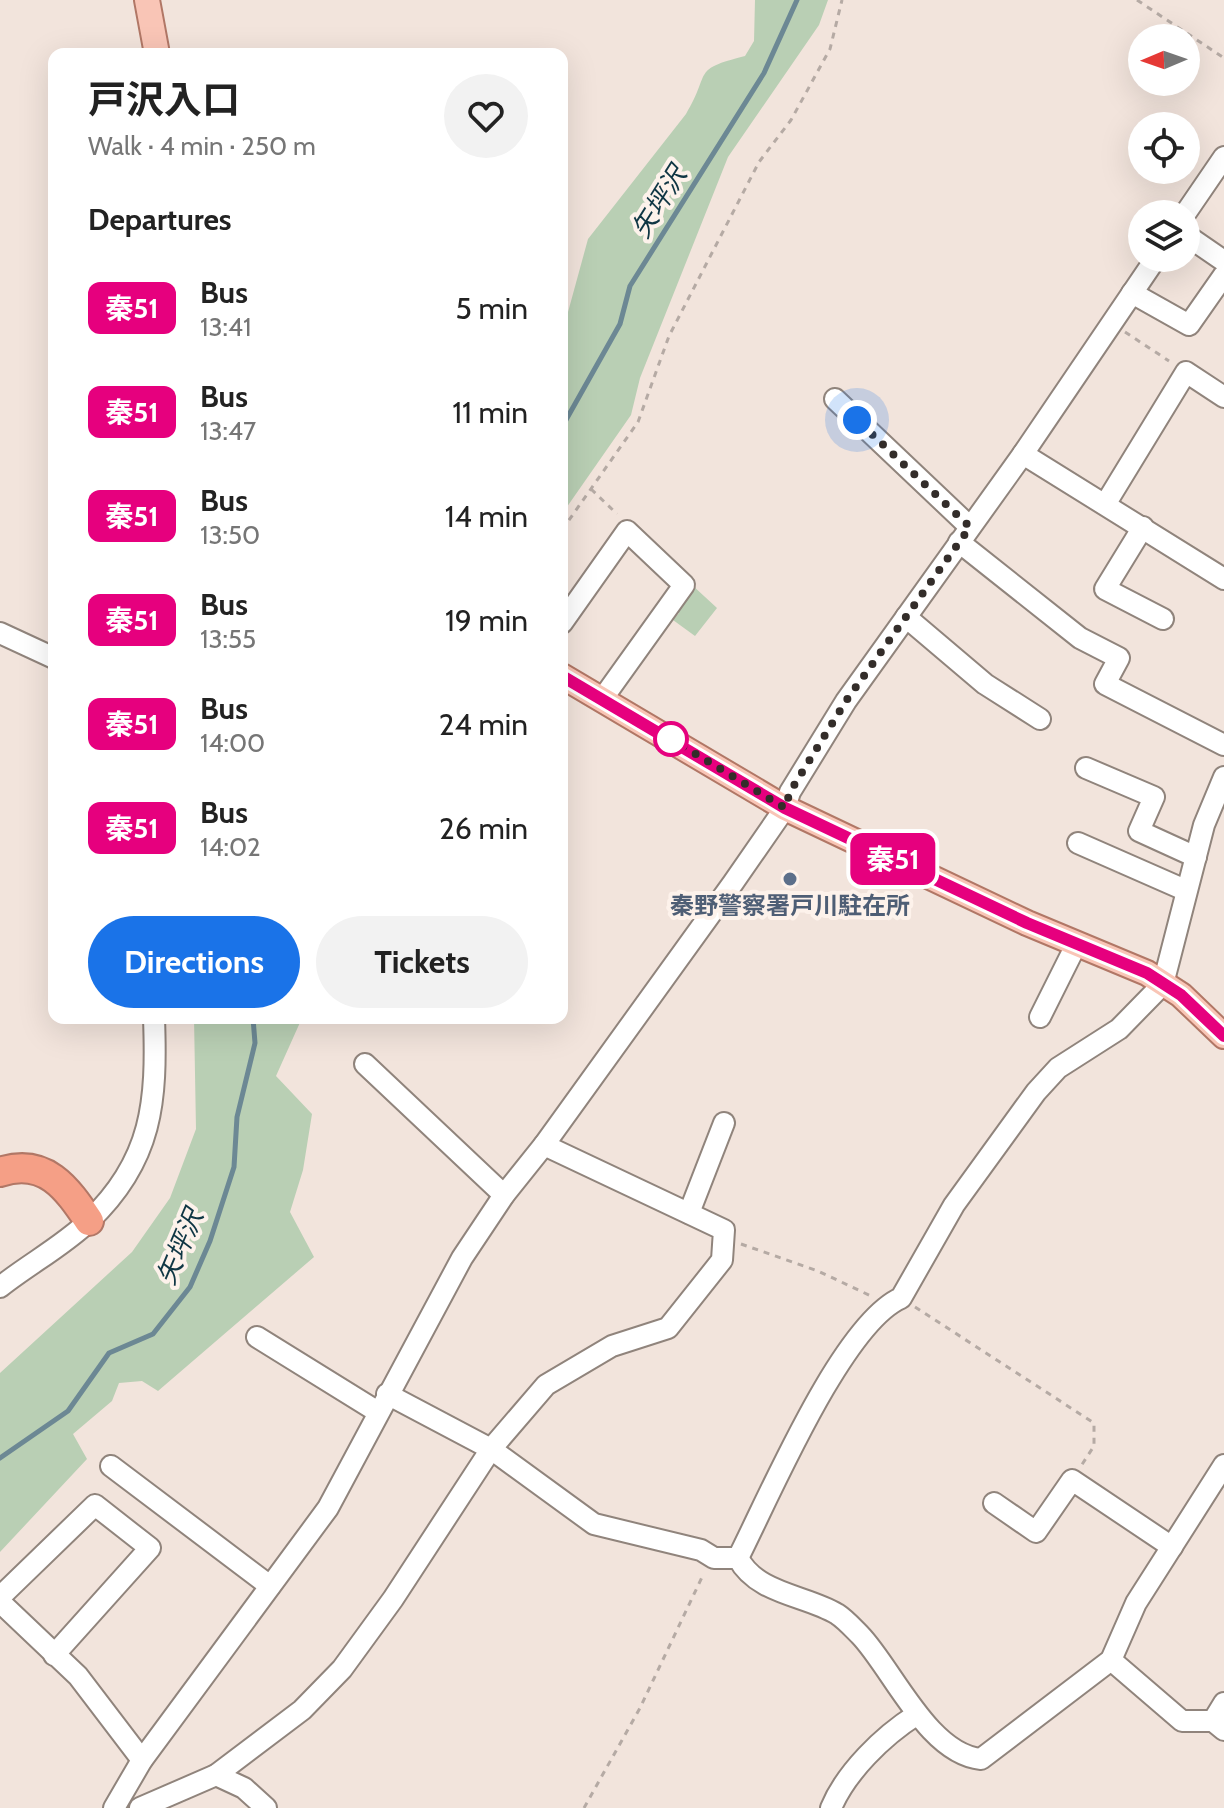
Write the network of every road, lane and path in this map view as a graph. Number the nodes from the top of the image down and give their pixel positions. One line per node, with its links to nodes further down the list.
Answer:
1 (147, 0): 4 (main road)
2 (842, 0): 18 (path)
3 (1137, 0): 5 (path)
4 (156, 48)
5 (1224, 58)
6 (1224, 157): 7 (street)
7 (1195, 200)
8 (1200, 245): 9 (street)
9 (1224, 261)
10 (1146, 272): 12 (street)
11 (1224, 275): 12 (street)
12 (1132, 293): 13 (street)
13 (1112, 323): 14 (path); 17 (street)
14 (1190, 365): 15 (street); 19 (street)
15 (1224, 397)
16 (835, 399): 23 (street)
17 (1023, 454): 19 (street); 23 (street)
18 (591, 489): 20 (path); 22 (path)
19 (1106, 503): 21 (street)
20 (568, 522)
21 (1143, 527): 24 (street); 27 (street)
22 (627, 531): 25 (street); 31 (street)
23 (964, 535): 26 (street); 33 (street)
24 (1223, 574)
25 (568, 615)
26 (906, 617): 32 (street); 36 (street)
27 (1163, 619)
28 (3, 642): 29 (street)
29 (48, 656)
30 (568, 679): 31 (main road)
31 (603, 698): 36 (main road)
32 (1040, 719)
33 (1224, 745)
34 (1086, 768): 38 (street)
35 (1224, 777): 38 (street)
36 (785, 808): 40 (main road); 47 (street)
37 (1078, 843): 39 (street)
38 (1196, 857): 39 (street)
39 (1185, 890): 41 (street)
40 (1077, 943): 41 (main road); 42 (street)
41 (1163, 984): 44 (main road); 55 (street)
42 (1040, 1017)
43 (154, 1024): 52 (street)
44 (1224, 1036)
45 (365, 1064): 50 (street)
46 (724, 1123): 51 (street)
47 (544, 1145): 50 (street); 51 (street)
48 (0, 1172): 52 (highway)
49 (0, 1188): 52 (highway)
50 (504, 1195): 57 (street)
51 (689, 1213): 53 (street)
52 (89, 1221): 54 (street)
53 (726, 1239): 55 (path); 58 (street)
54 (0, 1287)
55 (894, 1301): 61 (path); 65 (street)
56 (257, 1337): 57 (street)
57 (383, 1403): 58 (street); 66 (street)
58 (491, 1449): 64 (street); 73 (street)
59 (1224, 1465): 63 (street)
60 (111, 1466): 66 (street)
61 (1072, 1480): 62 (street); 63 (street)
62 (994, 1503)
63 (1172, 1547): 69 (street)
64 (714, 1558): 65 (street); 77 (path)
65 (738, 1558): 70 (street)
66 (270, 1586): 72 (street)
67 (0, 1599): 68 (street); 68 (street)
68 (54, 1655): 72 (street)
69 (1111, 1660): 70 (street); 71 (street)
70 (916, 1715): 78 (street)
71 (1220, 1718)
72 (142, 1760): 74 (street)
73 (216, 1775): 75 (street); 76 (street)
74 (115, 1807)
75 (140, 1808)
76 (266, 1808)
77 (584, 1808)
78 (831, 1808)

